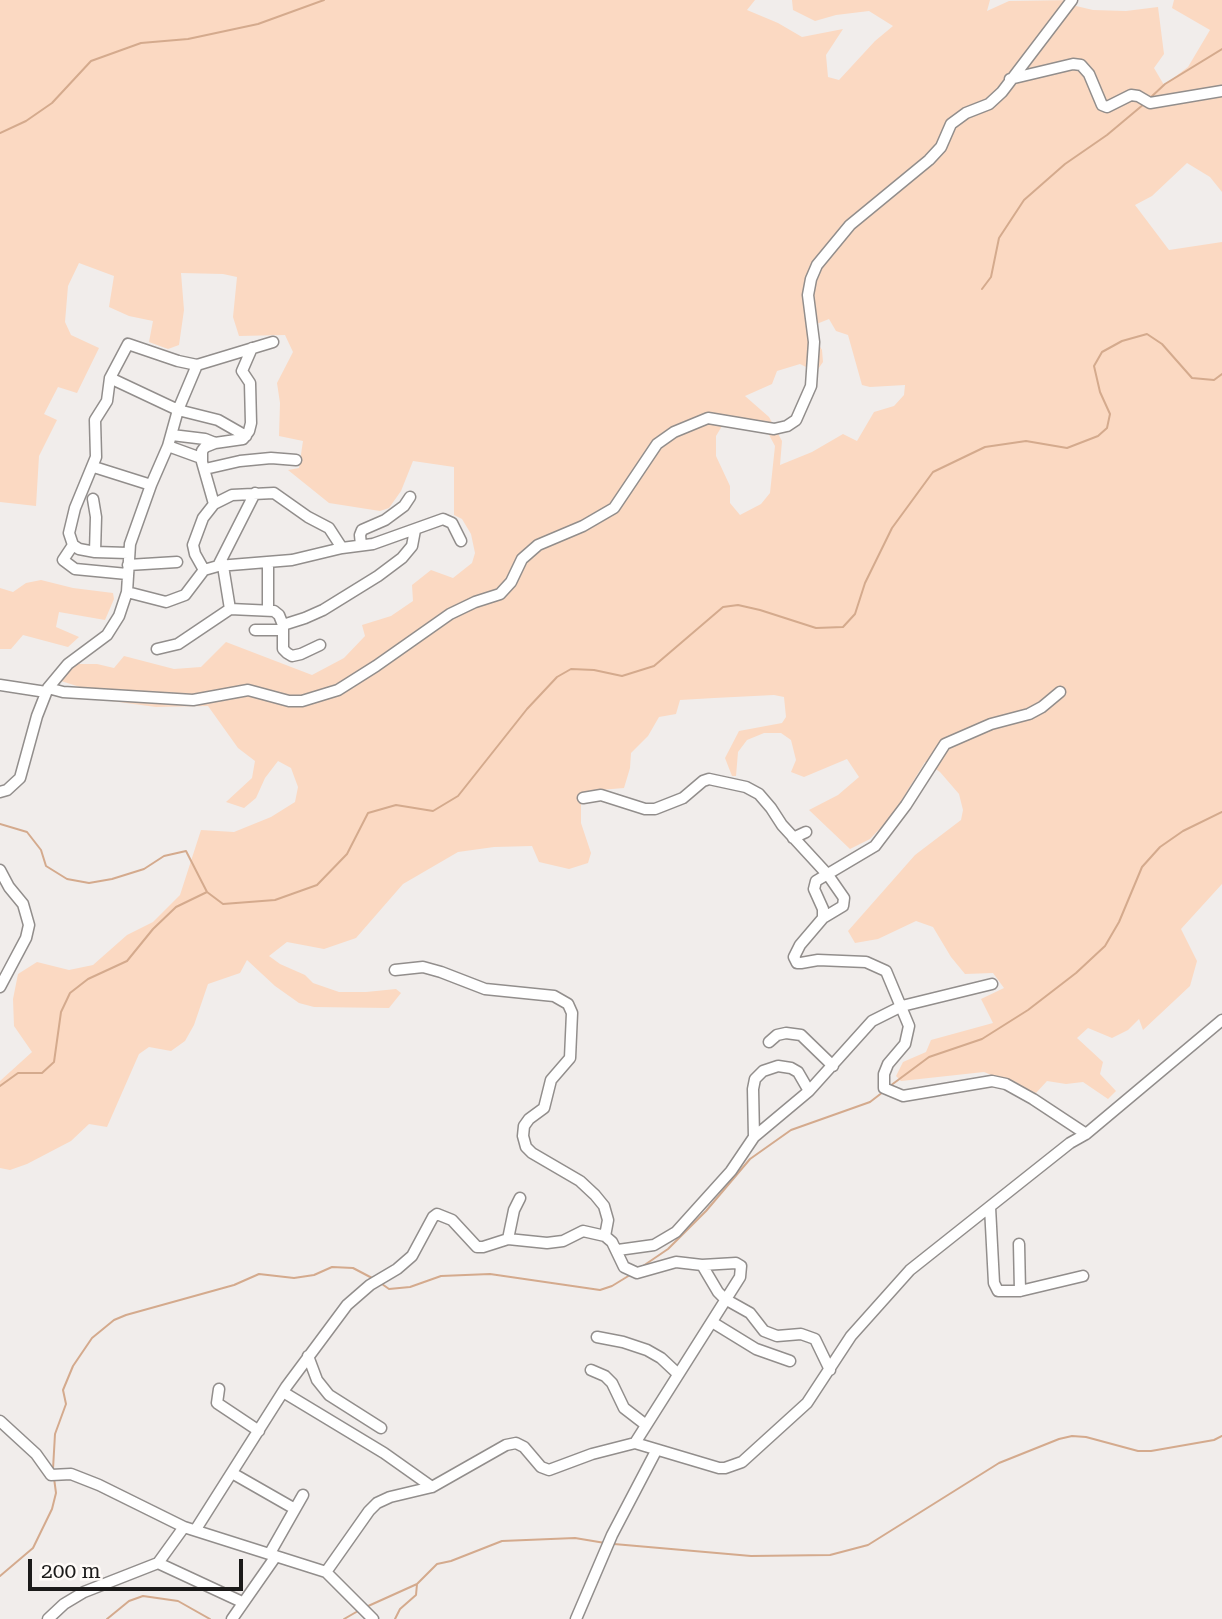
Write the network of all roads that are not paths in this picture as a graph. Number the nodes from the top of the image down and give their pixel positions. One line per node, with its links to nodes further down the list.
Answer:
1 (1072, 0): 2 (street)
2 (1010, 79): 3 (street); 41 (street)
3 (1222, 91)
4 (273, 342): 5 (street)
5 (252, 348): 6 (street); 9 (street)
6 (197, 365): 7 (street); 8 (street)
7 (110, 378): 8 (street); 14 (street)
8 (178, 410): 9 (street); 10 (street)
9 (246, 436): 11 (street)
10 (170, 440): 11 (street); 12 (street); 16 (street)
11 (215, 443): 12 (street)
12 (201, 458): 15 (street)
13 (296, 460): 15 (street)
14 (94, 467): 16 (street); 23 (street)
15 (205, 470): 20 (street)
16 (151, 485): 27 (street)
17 (255, 493): 20 (street); 25 (street); 30 (street)
18 (410, 497): 24 (street)
19 (93, 499): 26 (street)
20 (214, 504): 32 (street)
21 (415, 530): 22 (street); 24 (street); 36 (street)
22 (461, 541)
23 (73, 545): 26 (street); 31 (street)
24 (361, 545): 25 (street)
25 (342, 548): 29 (street)
26 (95, 552): 27 (street)
27 (128, 553): 31 (street)
28 (177, 562): 31 (street)
29 (268, 562): 30 (street); 35 (street)
30 (220, 566): 32 (street); 34 (street)
31 (128, 570): 33 (street)
32 (204, 570): 33 (street)
33 (127, 592): 41 (street)
34 (230, 610): 35 (street); 39 (street)
35 (268, 610): 36 (street)
36 (283, 627): 37 (street); 38 (street)
37 (255, 630)
38 (320, 645)
39 (157, 649)
40 (0, 685): 41 (street)
41 (47, 690): 43 (street)
42 (1060, 692): 48 (street)
43 (0, 792)
44 (583, 798): 46 (street)
45 (806, 832): 46 (street)
46 (793, 838): 48 (street)
47 (0, 870): 52 (street)
48 (828, 874): 49 (street); 49 (street)
49 (823, 918): 53 (street)
50 (396, 971): 62 (street)
51 (992, 984): 53 (street)
52 (0, 987)
53 (902, 1006): 56 (street); 58 (street)
54 (1222, 1020): 58 (street)
55 (769, 1042): 56 (street)
56 (833, 1066): 57 (street)
57 (809, 1091): 59 (street); 59 (street)
58 (1086, 1134): 61 (street)
59 (754, 1137): 65 (street)
60 (520, 1198): 63 (street)
61 (990, 1207): 66 (street); 77 (street)
62 (605, 1237): 63 (street); 65 (street)
63 (508, 1239): 74 (street)
64 (1019, 1244): 67 (street)
65 (618, 1250): 68 (street)
66 (994, 1263): 67 (street); 70 (street)
67 (1018, 1263): 70 (street)
68 (702, 1265): 71 (street); 71 (street)
69 (1083, 1276): 70 (street)
70 (1020, 1291)
71 (725, 1300): 72 (street); 77 (street)
72 (712, 1322): 75 (street); 78 (street)
73 (597, 1337): 78 (street)
74 (308, 1356): 80 (street); 83 (street)
75 (790, 1361)
76 (591, 1370): 82 (street)
77 (830, 1370): 86 (street)
78 (677, 1373): 82 (street)
79 (219, 1389): 84 (street)
80 (283, 1392): 84 (street); 88 (street)
81 (0, 1422): 91 (street)
82 (646, 1425): 85 (street)
83 (381, 1428)
84 (259, 1431): 87 (street)
85 (635, 1443): 86 (street); 88 (street)
86 (656, 1451): 100 (street)
87 (232, 1473): 90 (street); 92 (street)
88 (432, 1487): 95 (street)
89 (303, 1496): 90 (street)
90 (295, 1509): 93 (street)
91 (184, 1527): 92 (street); 94 (street)
92 (196, 1529): 93 (street)
93 (273, 1554): 95 (street); 96 (street)
94 (158, 1563): 96 (street); 98 (street)
95 (326, 1572): 97 (street)
96 (242, 1602): 99 (street)
97 (371, 1617)
98 (48, 1619)
99 (232, 1619)
100 (576, 1619)

